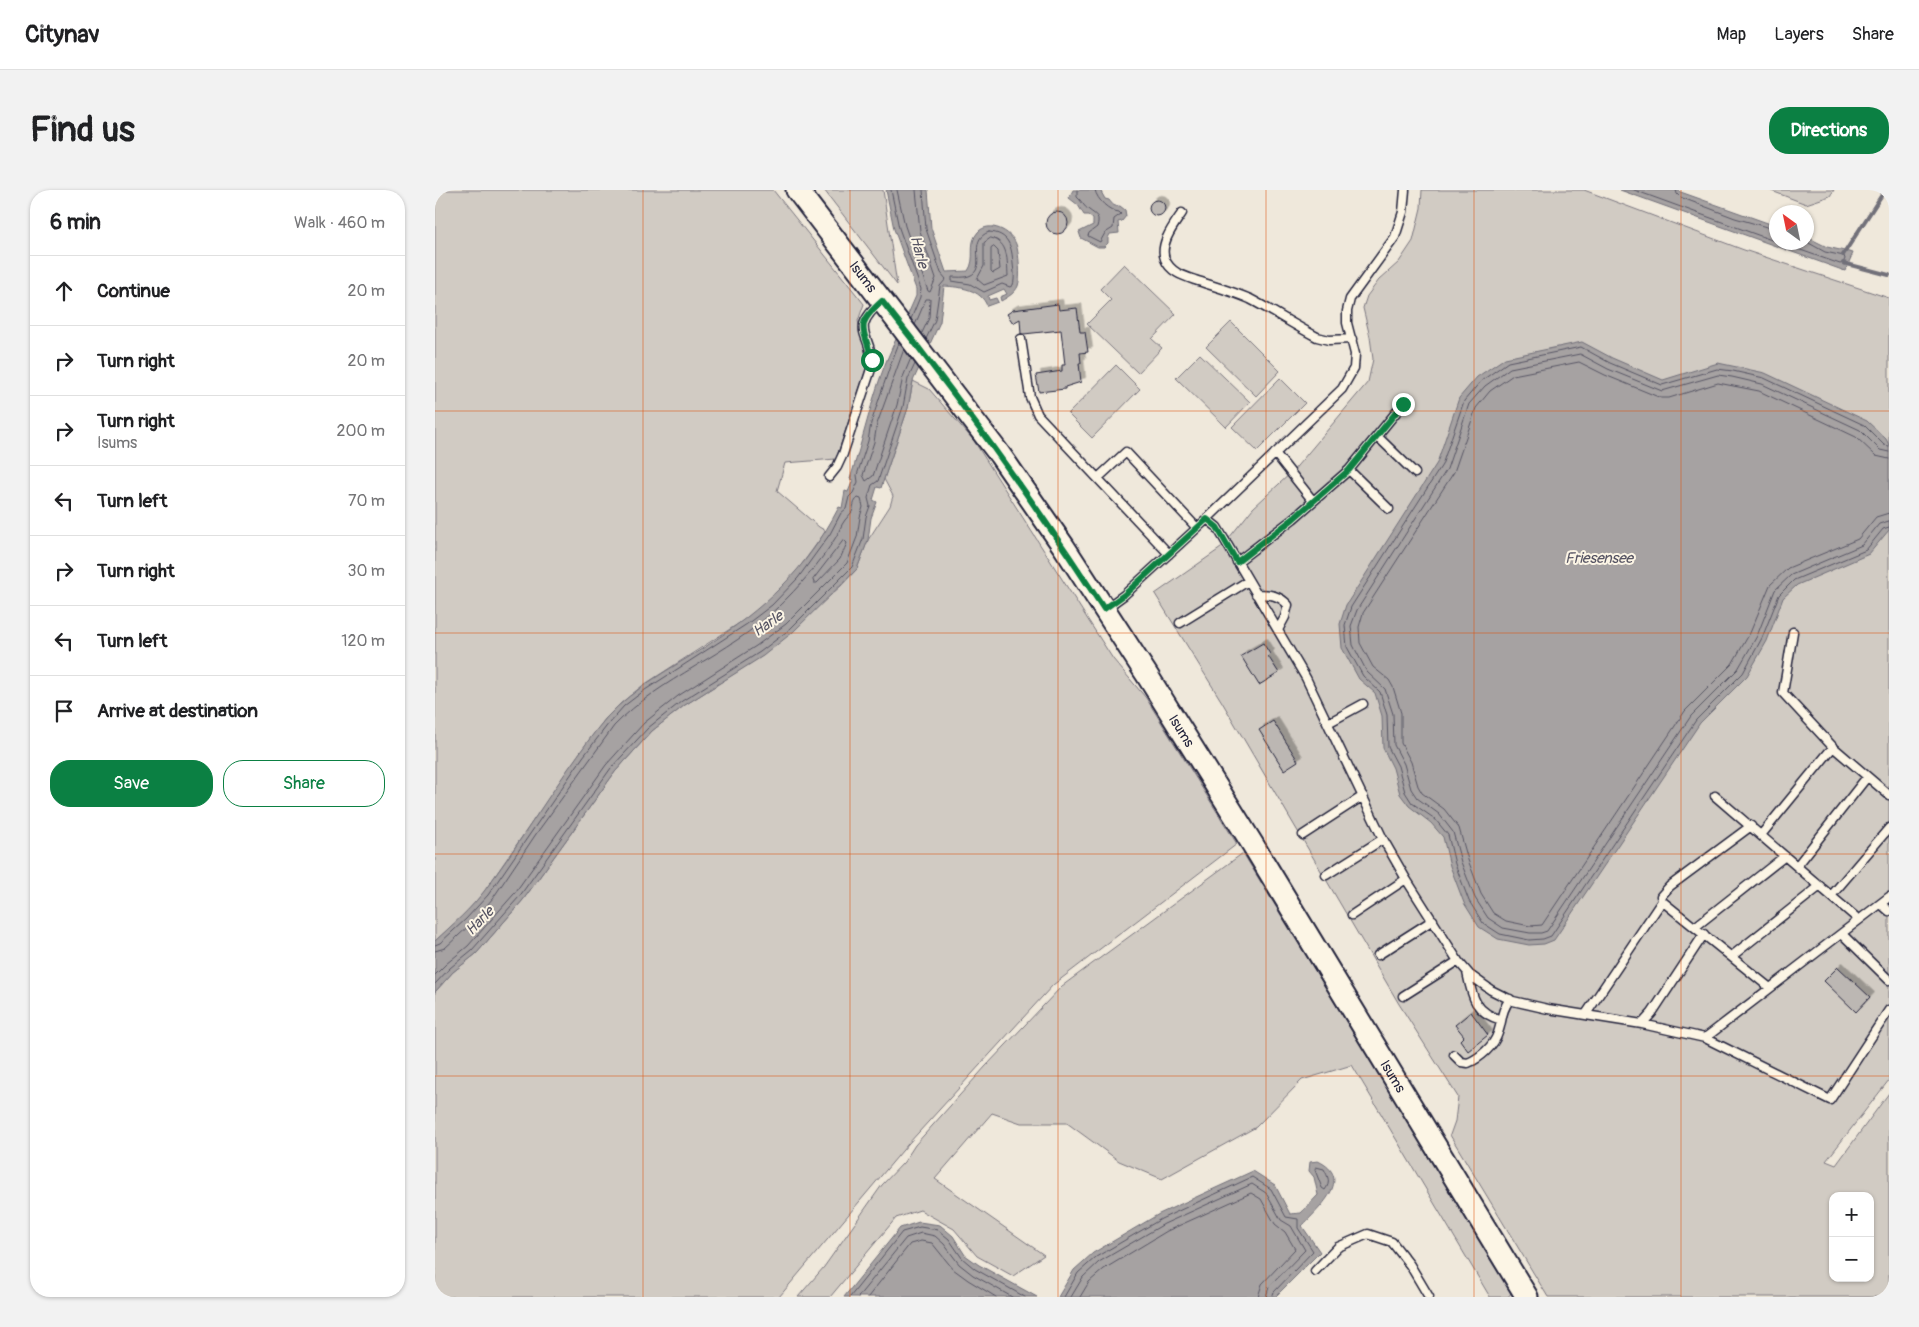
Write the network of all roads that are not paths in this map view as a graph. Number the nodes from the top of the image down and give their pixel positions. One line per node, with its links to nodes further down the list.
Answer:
1 (797, 190): 4 (main road, Isums)
2 (1405, 190): 6 (lane)
3 (1182, 214): 6 (lane)
4 (887, 306): 12 (lane); 22 (main road, Isums)
5 (1021, 339): 13 (lane)
6 (1353, 339): 9 (lane)
7 (1403, 404): 8 (lane)
8 (1377, 437): 10 (lane); 11 (lane)
9 (1275, 453): 14 (lane); 16 (lane)
10 (1349, 470): 14 (lane); 15 (lane)
11 (1415, 472)
12 (829, 477)
13 (1099, 478): 17 (lane); 18 (lane)
14 (1313, 502): 19 (lane)
15 (1389, 509)
16 (1207, 519): 17 (lane); 19 (lane)
17 (1197, 528): 18 (lane)
18 (1169, 554): 22 (lane)
19 (1237, 562): 20 (lane)
20 (1248, 581): 21 (lane); 23 (lane)
21 (1256, 594): 24 (lane); 24 (lane)
22 (1104, 609): 70 (main road, Isums)
23 (1180, 623)
24 (1278, 630): 27 (lane)
25 (1793, 632): 28 (lane)
26 (1363, 704): 27 (lane)
27 (1328, 724): 31 (lane)
28 (1833, 747): 29 (lane); 36 (lane)
29 (1867, 777): 30 (lane); 39 (lane)
30 (1889, 795)
31 (1363, 796): 35 (lane); 37 (lane)
32 (1715, 796): 33 (lane)
33 (1751, 826): 36 (lane); 45 (lane)
34 (1889, 828): 43 (lane)
35 (1303, 835)
36 (1761, 835): 38 (lane)
37 (1383, 839): 40 (lane); 41 (lane)
38 (1785, 856): 39 (lane); 51 (lane)
39 (1797, 866): 42 (lane)
40 (1326, 875)
41 (1406, 880): 48 (lane); 49 (lane)
42 (1821, 886): 43 (lane); 55 (lane)
43 (1831, 896): 50 (lane)
44 (1889, 897): 46 (lane)
45 (1662, 901): 51 (lane); 63 (lane)
46 (1881, 904): 47 (lane); 50 (lane)
47 (1889, 911)
48 (1352, 916)
49 (1433, 920): 54 (lane); 56 (lane)
50 (1859, 920): 53 (lane)
51 (1695, 927): 52 (lane)
52 (1704, 934): 55 (lane); 65 (lane)
53 (1842, 934): 58 (lane); 59 (lane)
54 (1379, 956)
55 (1732, 956): 59 (lane)
56 (1458, 961): 57 (lane); 60 (lane)
57 (1467, 972): 61 (lane); 64 (lane)
58 (1889, 980)
59 (1770, 988): 66 (lane)
60 (1403, 996)
61 (1510, 999): 63 (lane); 64 (lane)
62 (1889, 1010): 66 (lane)
63 (1586, 1014): 65 (lane)
64 (1501, 1020): 67 (lane)
65 (1642, 1024): 66 (lane)
66 (1705, 1038)
67 (1454, 1055)
68 (1315, 1271): 69 (lane)
69 (1429, 1297)
70 (1527, 1297)

